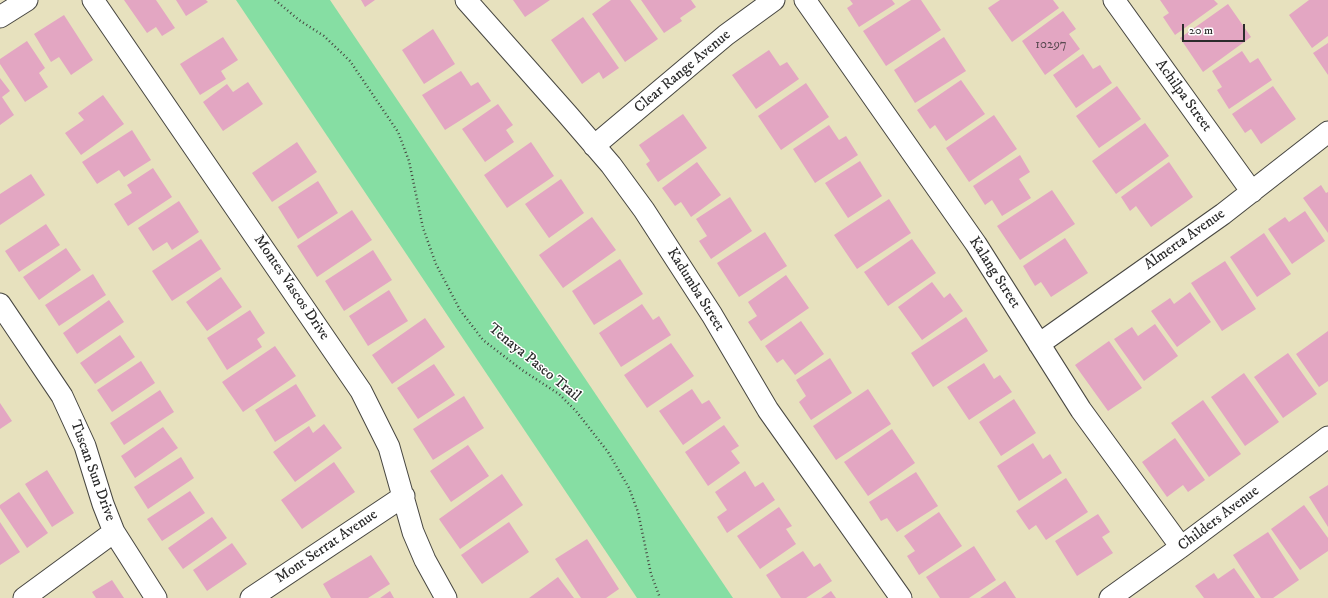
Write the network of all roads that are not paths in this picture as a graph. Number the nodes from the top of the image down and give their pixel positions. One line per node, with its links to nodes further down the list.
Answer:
1 (27, 0): 7 (street)
2 (93, 0): 14 (street, Montes Vascos Drive)
3 (466, 0): 9 (street, Kadumba Street)
4 (774, 0): 9 (street, Clear Range Avenue)
5 (805, 0): 12 (street, Kalang Street)
6 (1114, 0): 10 (street, Achilpa Street)
7 (0, 17)
8 (1328, 132): 10 (street, Almerta Avenue)
9 (594, 146): 21 (street, Kadumba Street)
10 (1252, 192): 12 (street, Almerta Avenue)
11 (3, 313): 15 (street, Tuscan Sun Drive)
12 (1039, 344): 16 (street, Kalang Street)
13 (1328, 437): 16 (street, Childers Avenue)
14 (404, 496): 19 (street, Mont Serrat Avenue); 20 (street, Montes Vascos Drive)
15 (114, 532): 17 (street); 18 (street, Tuscan Sun Drive)
16 (1181, 547): 22 (street, Childers Avenue)
17 (24, 598)
18 (156, 598)
19 (251, 598)
20 (446, 598)
21 (901, 598)
22 (1110, 598)

